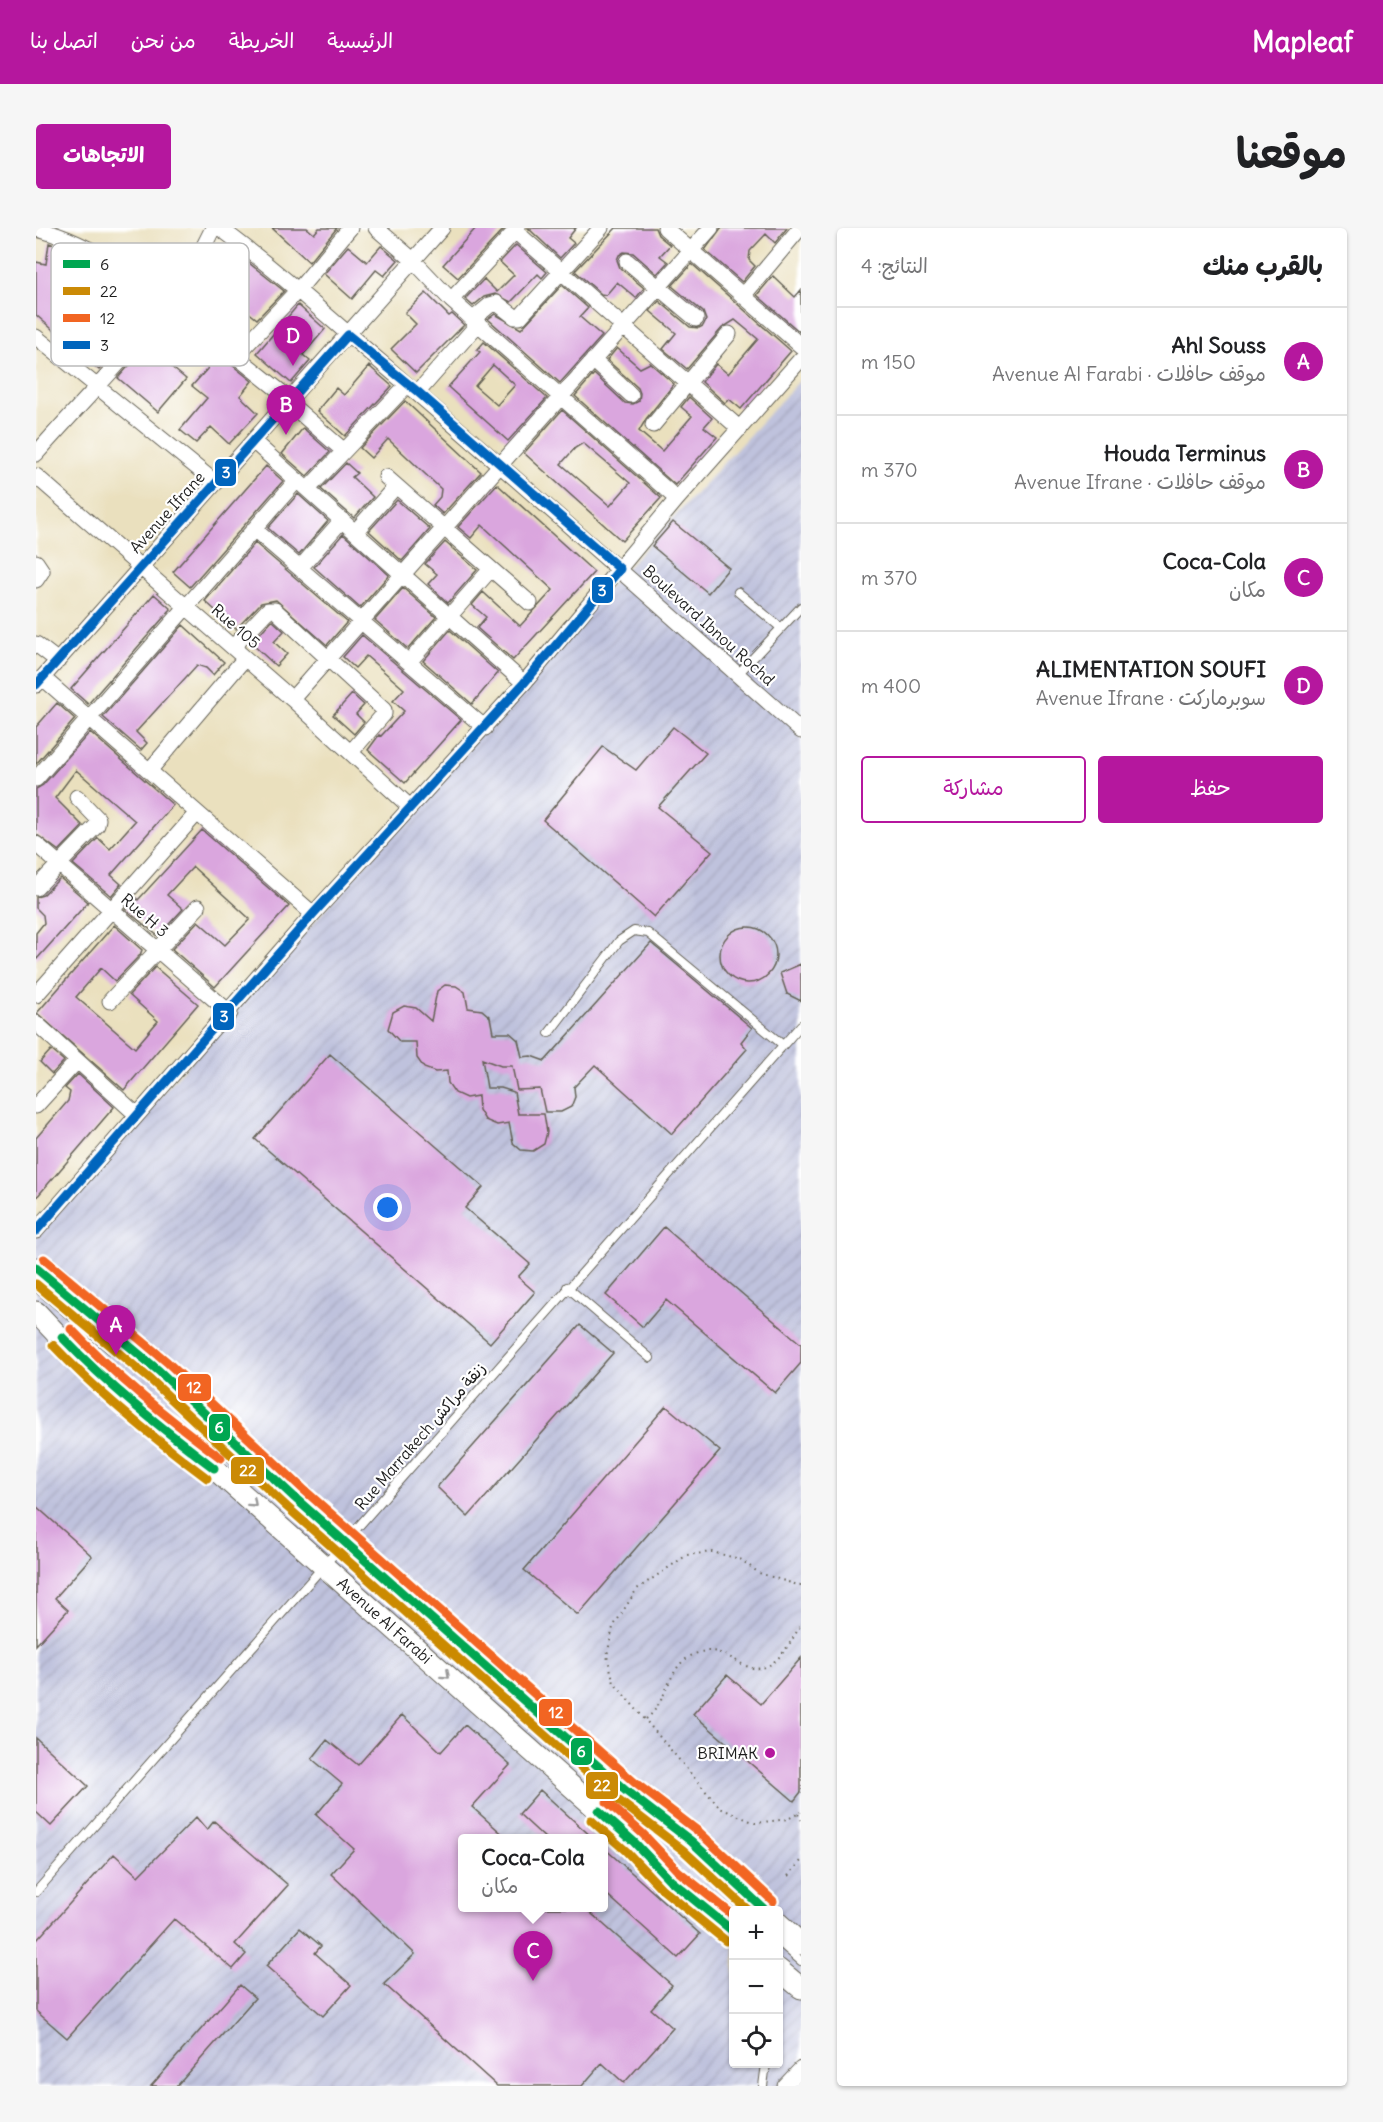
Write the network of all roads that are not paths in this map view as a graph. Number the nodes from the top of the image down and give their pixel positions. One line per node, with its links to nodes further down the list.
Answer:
1 (213, 228): 13 (street)
2 (220, 228): 14 (street, Boulevard Ibnou Rochd)
3 (350, 228): 21 (street)
4 (376, 228): 17 (street)
5 (442, 228): 17 (street, Avenue Ifrane)
6 (601, 228): 19 (street)
7 (665, 228): 16 (street)
8 (711, 228): 16 (street)
9 (800, 228): 22 (street)
10 (36, 229): 12 (street)
11 (517, 230): 19 (street); 23 (street)
12 (76, 243)
13 (206, 243)
14 (239, 243)
15 (249, 250): 21 (street, Boulevard Ibnou Rochd)
16 (691, 251): 20 (street); 22 (street)
17 (413, 260): 23 (street); 28 (street, Avenue Ifrane)
18 (627, 261): 20 (street)
19 (562, 274): 25 (street); 26 (street)
20 (658, 287): 24 (street); 26 (street)
21 (299, 289): 28 (street, Boulevard Ibnou Rochd); 30 (street)
22 (743, 296): 31 (street)
23 (451, 300): 25 (street)
24 (696, 319)
25 (475, 322): 40 (street); 42 (street)
26 (623, 327): 34 (street); 38 (street)
27 (729, 334): 38 (street)
28 (348, 335): 40 (street, Boulevard Ibnou Rochd); 43 (street, Avenue Ifrane)
29 (36, 337): 32 (street)
30 (249, 342)
31 (801, 346)
32 (51, 349)
33 (801, 359): 45 (street)
34 (593, 360): 41 (street); 42 (street)
35 (71, 366): 39 (street)
36 (114, 366): 39 (street)
37 (248, 366): 43 (street)
38 (687, 384): 44 (street); 45 (street)
39 (95, 386): 48 (street); 51 (street)
40 (413, 388): 47 (street); 49 (street, Boulevard Ibnou Rochd)
41 (631, 395)
42 (560, 396): 49 (street); 53 (street)
43 (290, 401): 46 (street, Avenue Ifrane); 47 (street)
44 (654, 425)
45 (740, 429): 53 (street)
46 (254, 442): 51 (street, Avenue Ifrane); 52 (street)
47 (344, 452): 52 (street)
48 (36, 454)
49 (500, 465): 55 (street); 62 (street, Boulevard Ibnou Rochd)
50 (36, 476): 59 (street, Rue 105)
51 (216, 483): 59 (street, Avenue Ifrane)
52 (302, 485): 54 (street); 56 (street)
53 (677, 499): 62 (street)
54 (342, 520): 57 (street); 60 (street)
55 (444, 528): 57 (street); 61 (street); 63 (street)
56 (254, 530): 60 (street); 67 (street)
57 (355, 532): 63 (street)
58 (36, 562): 64 (street)
59 (142, 567): 67 (street, Rue 105); 76 (street, Avenue Ifrane)
60 (300, 568): 70 (street)
61 (491, 569): 66 (street); 69 (street)
62 (620, 569): 78 (street, Boulevard Ibnou Rochd); 80 (street)
63 (403, 574): 69 (street); 70 (street)
64 (36, 580)
65 (738, 592): 71 (lane)
66 (530, 603)
67 (187, 607): 73 (street, Rue 105); 82 (street)
68 (801, 607): 71 (lane)
69 (450, 616): 77 (street); 80 (street)
70 (361, 621): 75 (street); 77 (street)
71 (781, 628): 78 (lane)
72 (36, 644): 76 (street)
73 (232, 647): 74 (street, Rue 105); 75 (street)
74 (245, 658): 81 (street, Rue 105); 86 (street)
75 (328, 659): 81 (street); 85 (street)
76 (58, 661): 79 (street, Avenue Ifrane)
77 (409, 662): 83 (street)
78 (737, 675): 84 (street, Boulevard Ibnou Rochd)
79 (40, 682): 82 (street)
80 (524, 683): 83 (street)
81 (292, 699): 85 (street, Rue 105)
82 (90, 719): 86 (street); 87 (street)
83 (485, 728): 89 (street)
84 (801, 731)
85 (351, 752): 89 (street, Rue 105)
86 (149, 771): 90 (street)
87 (36, 780)
88 (77, 797): 92 (street)
89 (410, 807): 96 (street)
90 (197, 813): 95 (street); 96 (street)
91 (36, 844): 92 (street, Rue H 3)
92 (59, 864): 93 (street); 95 (street, Rue H 3)
93 (36, 888)
94 (198, 907): 97 (street)
95 (112, 910): 97 (street, Rue H 3); 98 (street)
96 (313, 914): 100 (street)
97 (156, 948): 99 (street); 100 (street, Rue H 3)
98 (36, 995)
99 (110, 1001)
100 (230, 1013): 107 (street)
101 (36, 1023): 105 (street)
102 (801, 1025): 104 (lane, Rue Marrakech زنقة مراكش)
103 (549, 1033): 104 (lane)
104 (783, 1045): 112 (lane, Rue Marrakech زنقة مراكش)
105 (77, 1060): 106 (street); 107 (street)
106 (36, 1106)
107 (137, 1115): 108 (street)
108 (36, 1231)
109 (36, 1268): 115 (street, Avenue Al Farabi)
110 (36, 1281): 115 (lane)
111 (36, 1287): 115 (lane)
112 (567, 1287): 114 (lane); 115 (lane, Rue Marrakech زنقة مراكش)
113 (36, 1312): 115 (street, Avenue Al Farabi, one-way to 115)
114 (650, 1358)
115 (335, 1552): 116 (lane, Rue Marrakech زنقة مراكش); 117 (lane); 118 (lane); 119 (street, Avenue Al Farabi); 120 (street, Avenue Al Farabi, one-way to 120)
116 (36, 1892)
117 (737, 1906)
118 (744, 1906)
119 (760, 1906)
120 (729, 1928)
121 (783, 1928): 123 (street)
122 (783, 1940): 125 (lane)
123 (801, 1944)
124 (783, 1945): 126 (lane)
125 (801, 1956)
126 (801, 1961)
127 (783, 1973): 128 (street)
128 (801, 1988)
129 (765, 2068): 131 (lane)
130 (801, 2069): 132 (street)
131 (763, 2086)
132 (785, 2086)

